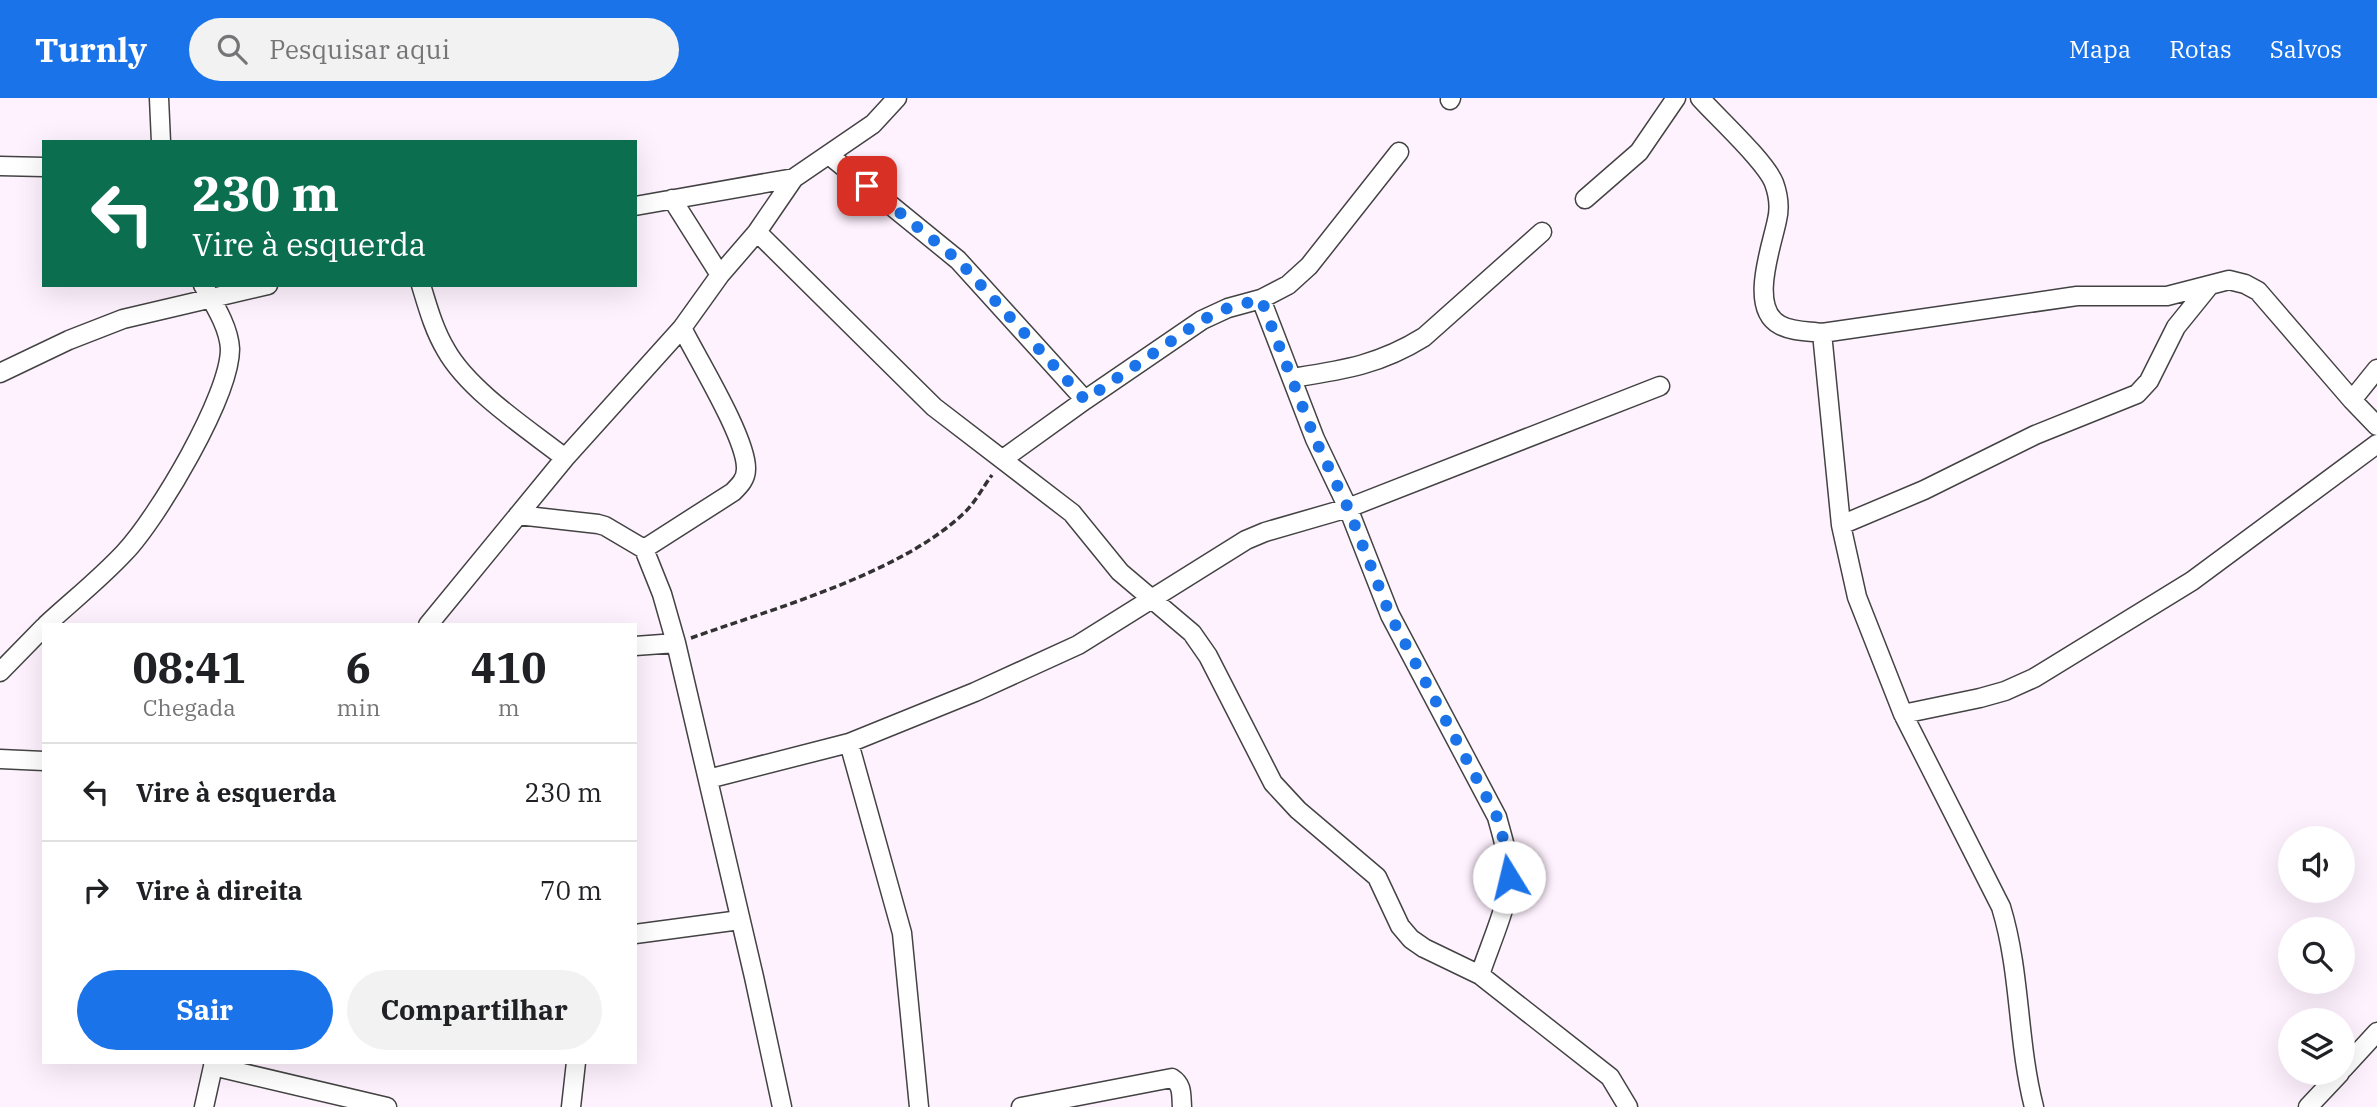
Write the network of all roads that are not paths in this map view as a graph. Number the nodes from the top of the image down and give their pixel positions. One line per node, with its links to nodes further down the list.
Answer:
1 (159, 98): 5 (street)
2 (897, 98): 7 (street)
3 (1676, 98): 12 (street)
4 (1700, 98): 23 (street)
5 (161, 140)
6 (1399, 152): 21 (street)
7 (829, 155): 10 (street); 28 (street)
8 (0, 166): 9 (street)
9 (42, 167)
10 (793, 178): 11 (street); 14 (street)
11 (672, 199): 13 (street); 16 (street)
12 (1585, 199)
13 (637, 206)
14 (757, 232): 16 (street); 33 (street)
15 (1542, 232): 26 (street)
16 (720, 275): 22 (street)
17 (2210, 285): 23 (street); 29 (street); 36 (street)
18 (251, 287): 20 (street)
19 (422, 287): 32 (street)
20 (207, 292): 25 (street); 39 (street)
21 (1261, 299): 26 (street); 28 (street)
22 (682, 328): 32 (street); 37 (street)
23 (1822, 332): 36 (street)
24 (2377, 369): 29 (street)
25 (0, 373)
26 (1292, 378): 34 (street)
27 (1660, 386): 34 (street)
28 (1085, 400): 33 (street)
29 (2352, 400): 30 (street)
30 (2377, 426)
31 (2377, 444): 45 (street)
32 (565, 458): 35 (street)
33 (1003, 459): 38 (street)
34 (1348, 508): 38 (street); 52 (street)
35 (518, 515): 37 (street); 40 (street)
36 (1841, 525): 45 (street)
37 (645, 549): 42 (street)
38 (1153, 598): 46 (street); 52 (street)
39 (48, 623)
40 (430, 623)
41 (42, 629): 44 (street)
42 (676, 643): 43 (street); 49 (street)
43 (637, 646)
44 (0, 672)
45 (1903, 714): 66 (street)
46 (849, 743): 49 (street); 62 (street)
47 (0, 759): 48 (street)
48 (42, 761)
49 (708, 779): 50 (street)
50 (740, 920): 51 (street); 61 (street)
51 (637, 934)
52 (1480, 975): 65 (street)
53 (2377, 1032): 54 (street)
54 (2355, 1056)
55 (214, 1064): 58 (street); 59 (street)
56 (576, 1064): 60 (street)
57 (2329, 1085): 67 (street)
58 (204, 1107)
59 (387, 1107)
60 (571, 1107)
61 (782, 1107)
62 (919, 1107)
63 (1021, 1107): 64 (street)
64 (1182, 1107)
65 (1628, 1107)
66 (2034, 1107)
67 (2308, 1107)

